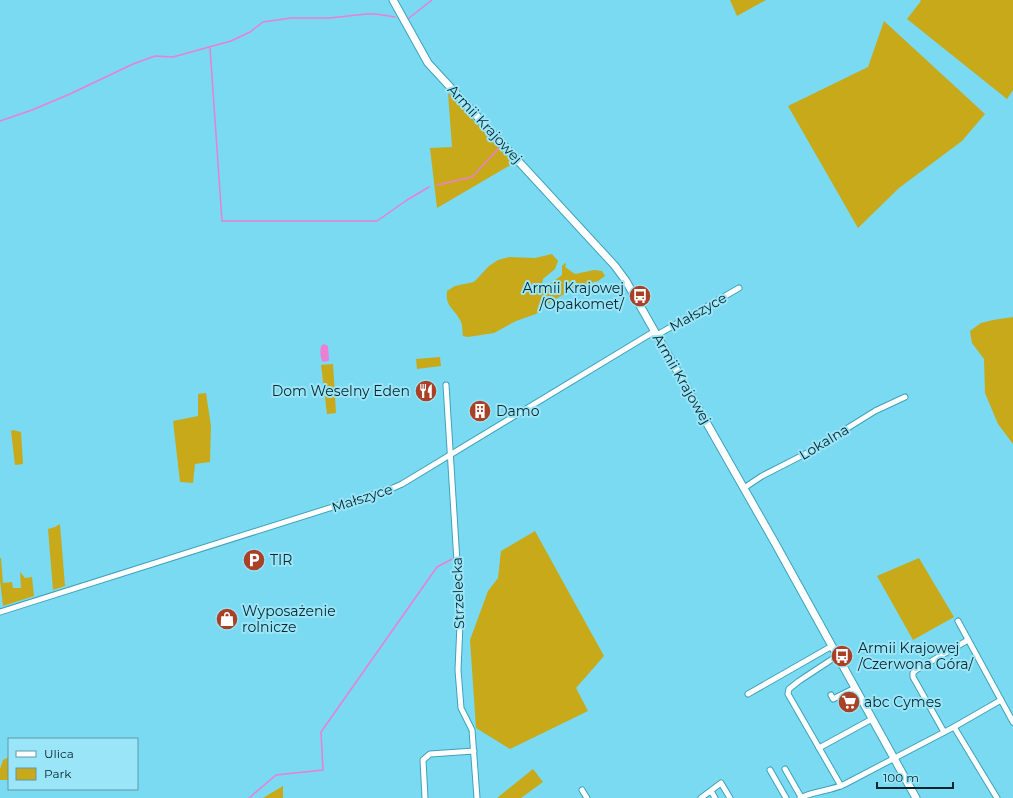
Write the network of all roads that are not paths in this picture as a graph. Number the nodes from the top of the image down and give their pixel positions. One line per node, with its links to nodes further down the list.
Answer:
1 (393, 0): 3 (street, Armii Krajowej)
2 (739, 288): 3 (street, Małszyce)
3 (656, 333): 6 (street, Małszyce); 7 (street, Armii Krajowej)
4 (446, 385): 6 (street, Strzelecka)
5 (905, 397): 7 (street, Lokalna)
6 (451, 455): 8 (street, Małszyce); 22 (street, Strzelecka)
7 (744, 488): 11 (street, Armii Krajowej)
8 (0, 612)
9 (958, 621): 10 (street)
10 (968, 640): 16 (street); 20 (street)
11 (832, 646): 12 (street, Armii Krajowej); 14 (street)
12 (838, 656): 13 (street, Armii Krajowej); 21 (street)
13 (855, 688): 15 (street); 17 (street, Armii Krajowej)
14 (748, 694)
15 (831, 695)
16 (1001, 700): 18 (street); 19 (street)
17 (872, 718): 21 (street); 23 (street, Armii Krajowej)
18 (1013, 722)
19 (954, 727): 20 (street); 38 (street)
20 (944, 732): 23 (street)
21 (819, 748): 26 (street)
22 (474, 751): 29 (street); 30 (street, Strzelecka)
23 (895, 759): 26 (street); 37 (street, Armii Krajowej)
24 (785, 769): 36 (street)
25 (770, 770): 35 (street)
26 (841, 786): 36 (street)
27 (582, 790): 31 (street)
28 (711, 791): 32 (street); 33 (street); 34 (street)
29 (425, 798)
30 (477, 798)
31 (587, 798)
32 (701, 798)
33 (715, 798)
34 (730, 798)
35 (786, 798)
36 (800, 798)
37 (916, 798)
38 (996, 798)

